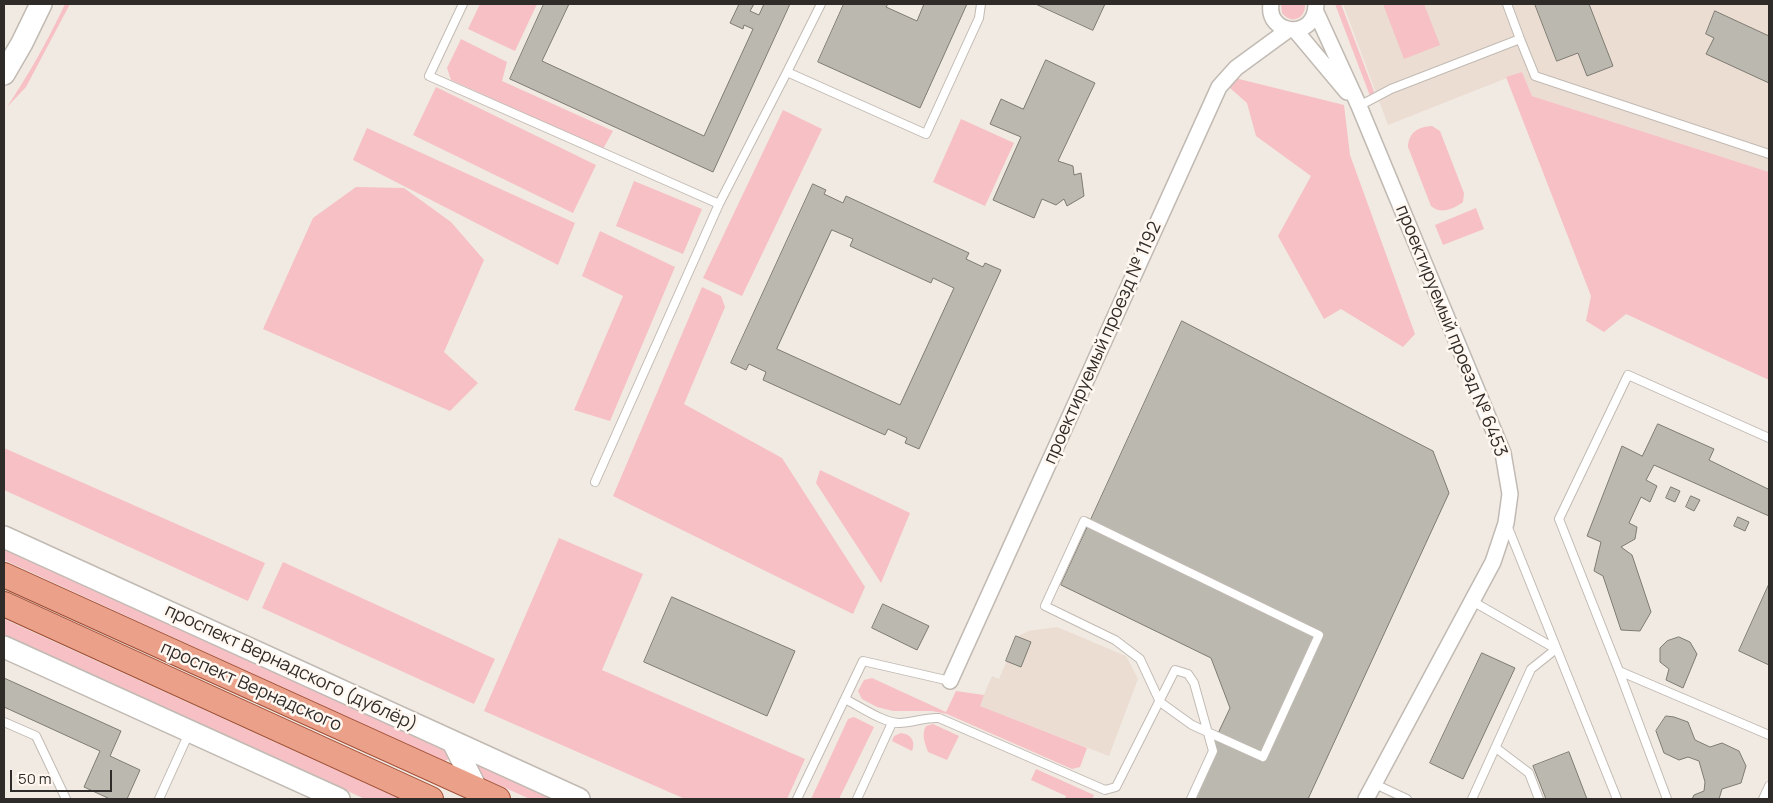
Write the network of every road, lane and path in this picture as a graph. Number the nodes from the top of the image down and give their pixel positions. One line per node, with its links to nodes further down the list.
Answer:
1 (41, 4): 11 (street)
2 (463, 4): 14 (lane)
3 (821, 4): 10 (lane)
4 (981, 4): 10 (lane)
5 (1507, 4): 9 (lane)
6 (1269, 5): 8 (street, проектируемый проезд № 6453)
7 (1316, 8): 8 (street, проектируемый проезд № 6453); 12 (street, проектируемый проезд № 6453)
8 (1292, 30): 12 (street, проектируемый проезд № 6453); 25 (street, проектируемый проезд № 1192)
9 (1520, 39): 12 (lane); 13 (lane)
10 (787, 72): 14 (lane)
11 (4, 74)
12 (1359, 106): 17 (street, проектируемый проезд № 6453)
13 (1769, 154)
14 (719, 204): 16 (lane)
15 (1769, 438): 24 (lane)
16 (595, 482)
17 (1506, 523): 20 (street, проектируемый проезд № 6453); 23 (lane)
18 (4, 537): 32 (street, проспект Вернадского (дублёр))
19 (4, 575): 37 (main road, проспект Вернадского)
20 (1472, 601): 23 (lane); 34 (street, проектируемый проезд № 6453)
21 (4, 604): 41 (main road, проспект Вернадского)
22 (4, 647): 30 (street)
23 (1556, 648): 33 (lane); 51 (lane)
24 (1619, 671): 31 (lane); 52 (lane)
25 (950, 681): 26 (lane)
26 (845, 699): 29 (lane); 43 (lane)
27 (1160, 702): 27 (lane); 36 (lane); 46 (lane)
28 (4, 722): 38 (lane)
29 (892, 723): 36 (lane); 44 (lane)
30 (190, 731): 39 (lane); 40 (street)
31 (1769, 735)
32 (453, 742): 37 (street); 42 (street, проспект Вернадского (дублёр))
33 (1496, 748): 49 (lane); 50 (lane)
34 (1375, 784): 47 (street, проектируемый проезд № 6453); 48 (lane)
35 (1769, 786): 53 (lane)
36 (1105, 790): 45 (lane)
37 (487, 795)
38 (66, 799)
39 (159, 799)
40 (339, 799)
41 (431, 799)
42 (579, 799)
43 (797, 799)
44 (856, 799)
45 (1101, 799)
46 (1191, 799)
47 (1366, 799)
48 (1407, 799)
49 (1472, 799)
50 (1539, 799)
51 (1617, 799)
52 (1667, 799)
53 (1763, 799)

